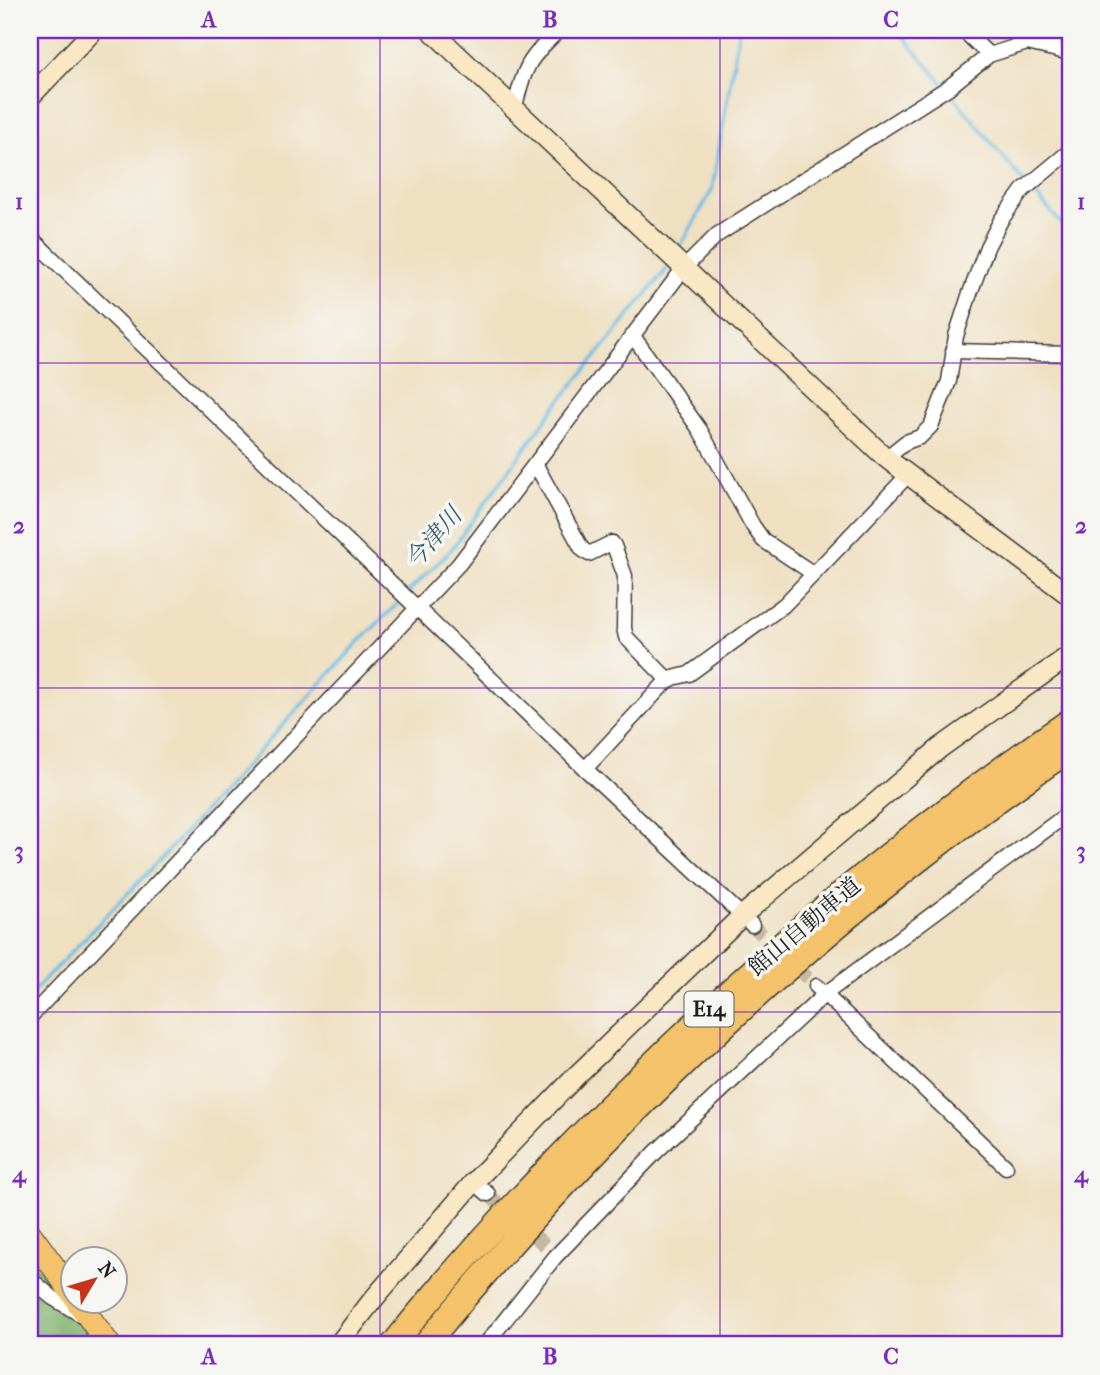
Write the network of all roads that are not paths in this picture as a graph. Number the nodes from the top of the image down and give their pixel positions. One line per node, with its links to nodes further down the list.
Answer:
1 (94, 30): 9 (street)
2 (431, 30): 10 (street)
3 (559, 30): 10 (street)
4 (963, 30): 8 (street)
5 (1056, 30): 6 (street)
6 (1053, 48): 7 (street); 8 (street)
7 (1070, 53)
8 (989, 55): 13 (street)
9 (30, 97)
10 (514, 110): 13 (street)
11 (1070, 150): 15 (street)
12 (30, 237): 22 (street)
13 (684, 268): 14 (street); 17 (street)
14 (634, 336): 18 (street); 20 (street)
15 (954, 351): 16 (street); 17 (street)
16 (1070, 354)
17 (886, 458): 19 (street)
18 (536, 465): 22 (street); 24 (street)
19 (908, 475): 20 (street); 21 (street)
20 (814, 574): 24 (street)
21 (1070, 596)
22 (417, 607): 27 (street); 31 (street)
23 (1070, 655): 29 (street)
24 (669, 681): 27 (street)
25 (1070, 722): 40 (highway, 館山自動車道 / E14)
26 (1070, 749): 41 (highway, 館山自動車道 / E14)
27 (584, 769): 29 (street)
28 (1070, 812): 30 (street)
29 (747, 920): 39 (street)
30 (821, 990): 32 (street); 42 (street)
31 (30, 1017)
32 (1006, 1167)
33 (30, 1234): 34 (main road)
34 (60, 1276)
35 (30, 1279): 36 (street)
36 (60, 1303)
37 (88, 1316): 38 (main road)
38 (109, 1345)
39 (338, 1345)
40 (393, 1345)
41 (425, 1345)
42 (485, 1345)

